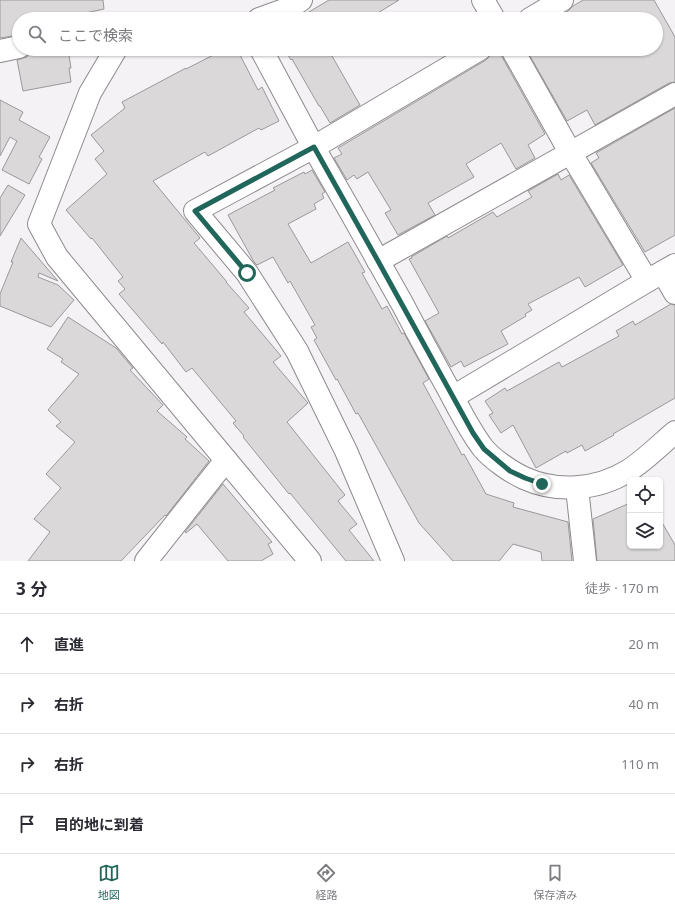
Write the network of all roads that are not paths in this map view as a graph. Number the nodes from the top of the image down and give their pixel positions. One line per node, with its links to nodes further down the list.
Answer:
1 (483, 0): 5 (street)
2 (562, 0): 6 (street)
3 (291, 3): 4 (street)
4 (273, 12)
5 (490, 12)
6 (542, 12)
7 (12, 48): 8 (street)
8 (0, 51)
9 (111, 56): 21 (street)
10 (265, 56): 14 (street)
11 (468, 56): 14 (street)
12 (516, 56): 15 (street)
13 (675, 94): 15 (street)
14 (314, 147): 16 (street); 25 (street)
15 (570, 152): 16 (street); 17 (street)
16 (378, 261): 19 (street)
17 (662, 273): 18 (street); 19 (street)
18 (675, 293)
19 (452, 397): 22 (street)
20 (675, 432): 22 (street)
21 (226, 460): 23 (street); 24 (street)
22 (577, 488): 26 (street)
23 (146, 561)
24 (310, 561)
25 (393, 561)
26 (585, 561)

